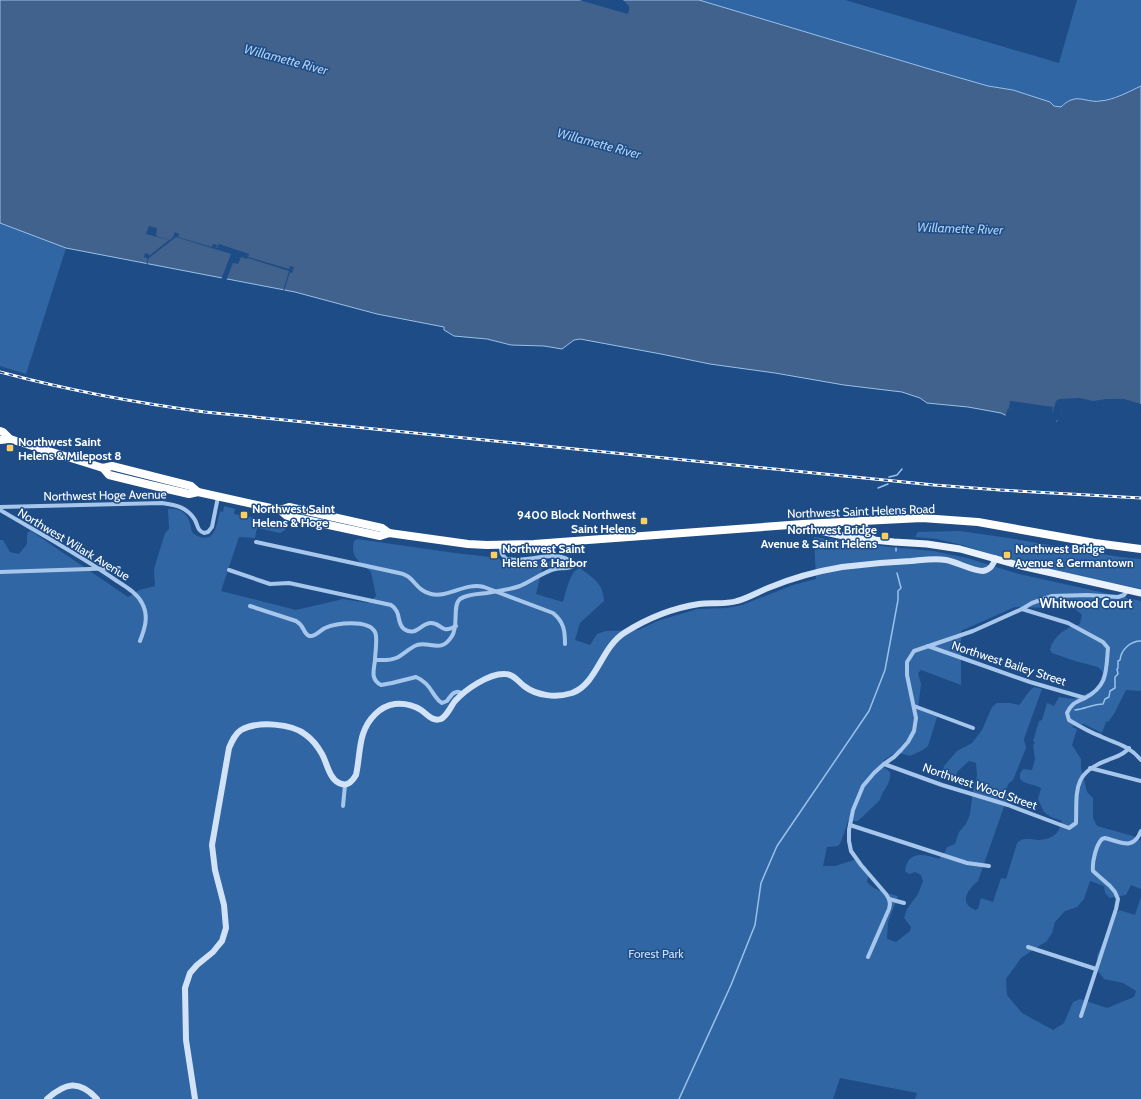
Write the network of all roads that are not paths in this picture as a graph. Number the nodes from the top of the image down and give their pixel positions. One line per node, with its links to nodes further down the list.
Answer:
1 (0, 431): 2 (highway, Northwest Saint Helens Road)
2 (10, 439): 3 (highway, Northwest Saint Helens Road); 4 (highway, Northwest Saint Helens Road)
3 (0, 440)
4 (218, 497): 5 (street, Northwest Hoge Avenue); 11 (highway, Northwest Saint Helens Road)
5 (0, 507)
6 (0, 510): 15 (street, Northwest Wilark Avenue)
7 (863, 521): 8 (highway, Northwest Saint Helens Road); 9 (main road); 12 (highway, Northwest Saint Helens Road)
8 (803, 524): 9 (main road); 11 (highway, Northwest Saint Helens Road)
9 (874, 540): 13 (main road)
10 (256, 542): 19 (street)
11 (500, 544): 19 (street)
12 (1141, 548)
13 (995, 558): 18 (main road); 28 (main road)
14 (119, 568): 15 (street)
15 (101, 569): 17 (street); 24 (street, Northwest Wilark Avenue)
16 (229, 570): 23 (street)
17 (0, 572)
18 (1128, 590): 20 (main road); 22 (street)
19 (496, 592): 23 (street); 25 (street)
20 (1141, 593)
21 (250, 606): 27 (street)
22 (1022, 609): 26 (street); 29 (street)
23 (456, 626): 27 (street)
24 (140, 641)
25 (565, 644)
26 (928, 646): 29 (street, Northwest Bailey Street); 30 (street)
27 (375, 660): 28 (street)
28 (464, 694): 37 (main road)
29 (1085, 698): 32 (street)
30 (914, 706): 31 (street); 34 (street)
31 (973, 728)
32 (1130, 748): 33 (street); 35 (street)
33 (1141, 760)
34 (884, 764): 35 (street, Northwest Wood Street); 39 (street)
35 (1090, 768): 36 (street)
36 (1141, 781)
37 (345, 785): 38 (street); 50 (main road)
38 (343, 806)
39 (850, 825): 41 (street); 42 (street)
40 (1141, 831): 46 (street)
41 (989, 866)
42 (889, 899): 43 (street); 45 (street)
43 (904, 903)
44 (1028, 947): 46 (street)
45 (868, 957)
46 (1096, 969): 47 (street)
47 (1081, 1016)
48 (47, 1099): 49 (main road)
49 (97, 1099)
50 (195, 1099)

